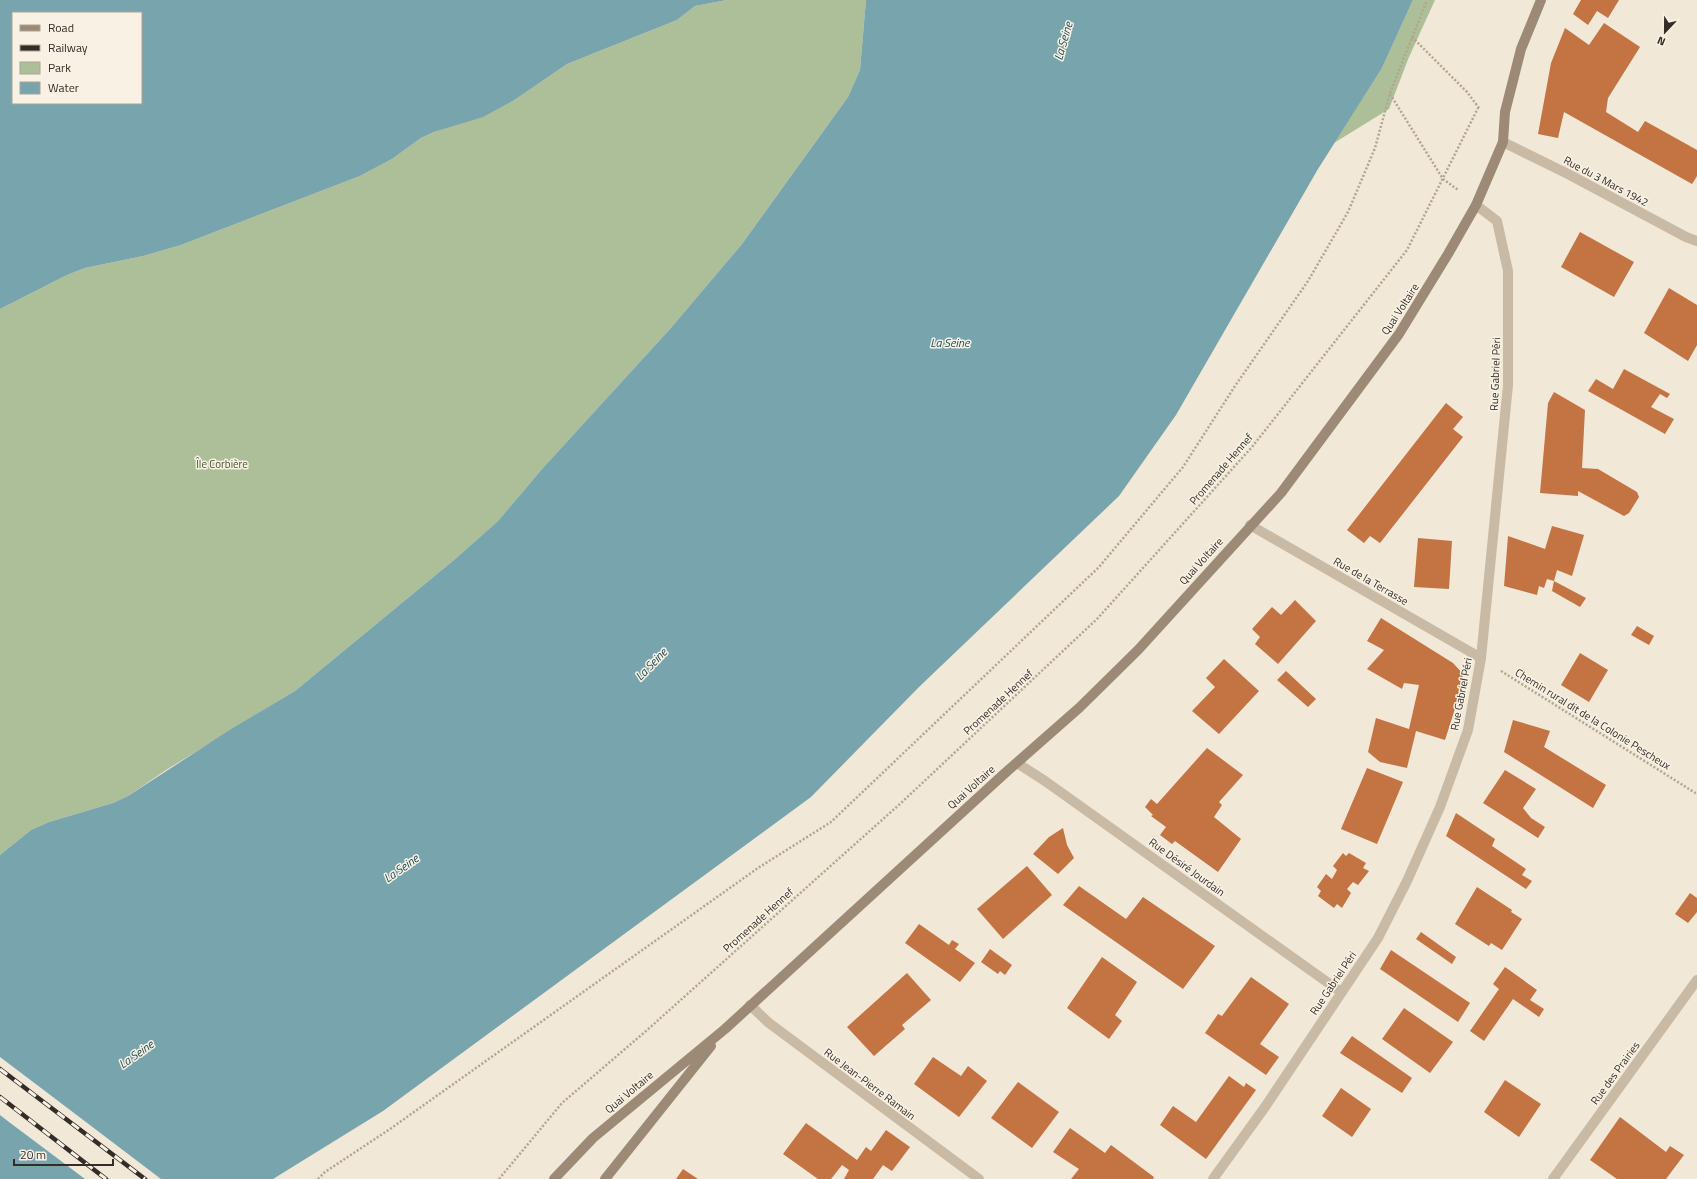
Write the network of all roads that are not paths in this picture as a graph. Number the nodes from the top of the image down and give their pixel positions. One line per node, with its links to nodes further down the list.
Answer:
1 (1541, 0): 2 (main road, Quai Voltaire)
2 (1503, 142): 3 (main road, Quai Voltaire); 4 (street, Rue du 3 Mars 1942)
3 (1476, 205): 5 (main road, Quai Voltaire); 6 (street, Rue Gabriel Péri)
4 (1697, 241)
5 (1250, 525): 6 (street, Rue de la Terrasse); 7 (main road, Quai Voltaire)
6 (1481, 658): 9 (street, Rue Gabriel Péri)
7 (1017, 763): 9 (street, Rue Désiré Jourdain); 10 (main road, Quai Voltaire)
8 (1697, 980): 16 (street, Rue des Prairies)
9 (1341, 992): 15 (street, Rue Gabriel Péri)
10 (750, 1005): 11 (main road, Quai Voltaire); 14 (street, Rue Jean-Pierre Ramain)
11 (725, 1029): 12 (main road, Quai Voltaire); 13 (main road, Quai Voltaire)
12 (554, 1179)
13 (605, 1179)
14 (979, 1179)
15 (1214, 1179)
16 (1553, 1179)

